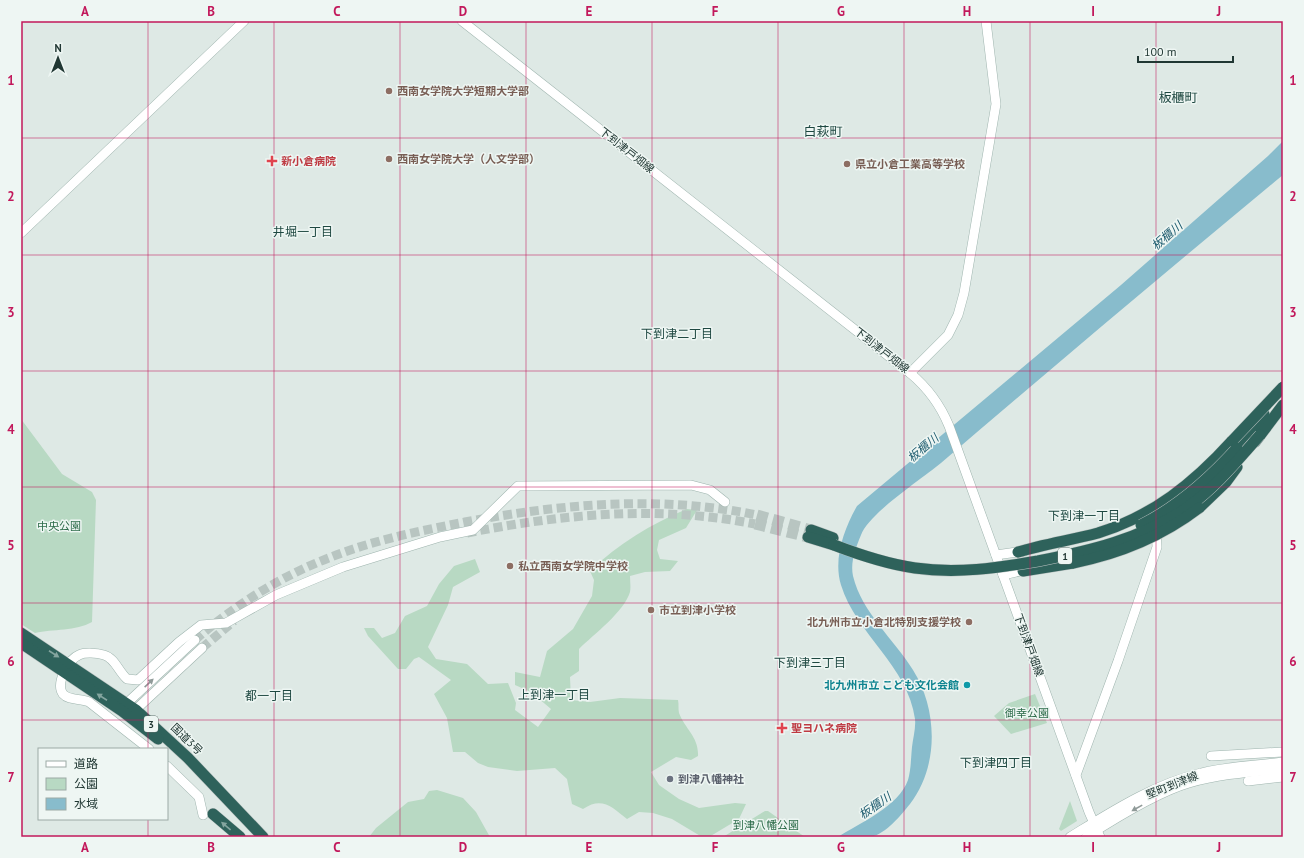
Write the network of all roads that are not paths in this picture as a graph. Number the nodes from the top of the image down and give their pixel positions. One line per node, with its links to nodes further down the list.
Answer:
1 (244, 21): 4 (street)
2 (462, 21): 5 (street, 下到津戸畑線)
3 (986, 21): 5 (street)
4 (21, 233)
5 (910, 372): 17 (street, 下到津戸畑線)
6 (1283, 383): 12 (street)
7 (1283, 388): 15 (highway, bridge); 16 (highway, bridge)
8 (1283, 401): 13 (street)
9 (1283, 405): 10 (highway, 1)
10 (1260, 434): 15 (highway, 1, bridge); 18 (highway, bridge)
11 (725, 502): 24 (street)
12 (1154, 515): 13 (street); 16 (street)
13 (1156, 531): 18 (street); 33 (street)
14 (809, 533): 15 (highway)
15 (835, 542)
16 (1018, 552): 17 (street)
17 (996, 555): 19 (street, 下到津戸畑線)
18 (1023, 571): 19 (street)
19 (1003, 575): 33 (street, 下到津戸畑線)
20 (21, 633): 24 (highway, 国道3号 / 3, one-way to 24)
21 (195, 640): 25 (street, one-way to 21)
22 (21, 643): 24 (highway, 国道3号 / 3)
23 (202, 648): 25 (street)
24 (67, 668): 25 (highway, 国道3号 / 3); 26 (street)
25 (129, 710): 28 (highway, 国道3号 / 3); 39 (highway, 国道3号 / 3)
26 (148, 748)
27 (168, 748): 38 (highway, 国道3号 / 3)
28 (168, 748)
29 (1283, 752): 30 (street)
30 (1211, 756)
31 (168, 767): 35 (street)
32 (1282, 768): 34 (street); 36 (street, 堅町到津線)
33 (1076, 775): 36 (street, 下到津戸畑線)
34 (1248, 781)
35 (208, 815): 37 (highway, one-way to 35)
36 (1097, 830): 40 (street, 堅町到津線); 41 (street, 堅町到津線)
37 (240, 837)
38 (253, 837)
39 (263, 837)
40 (1070, 837)
41 (1086, 837)

